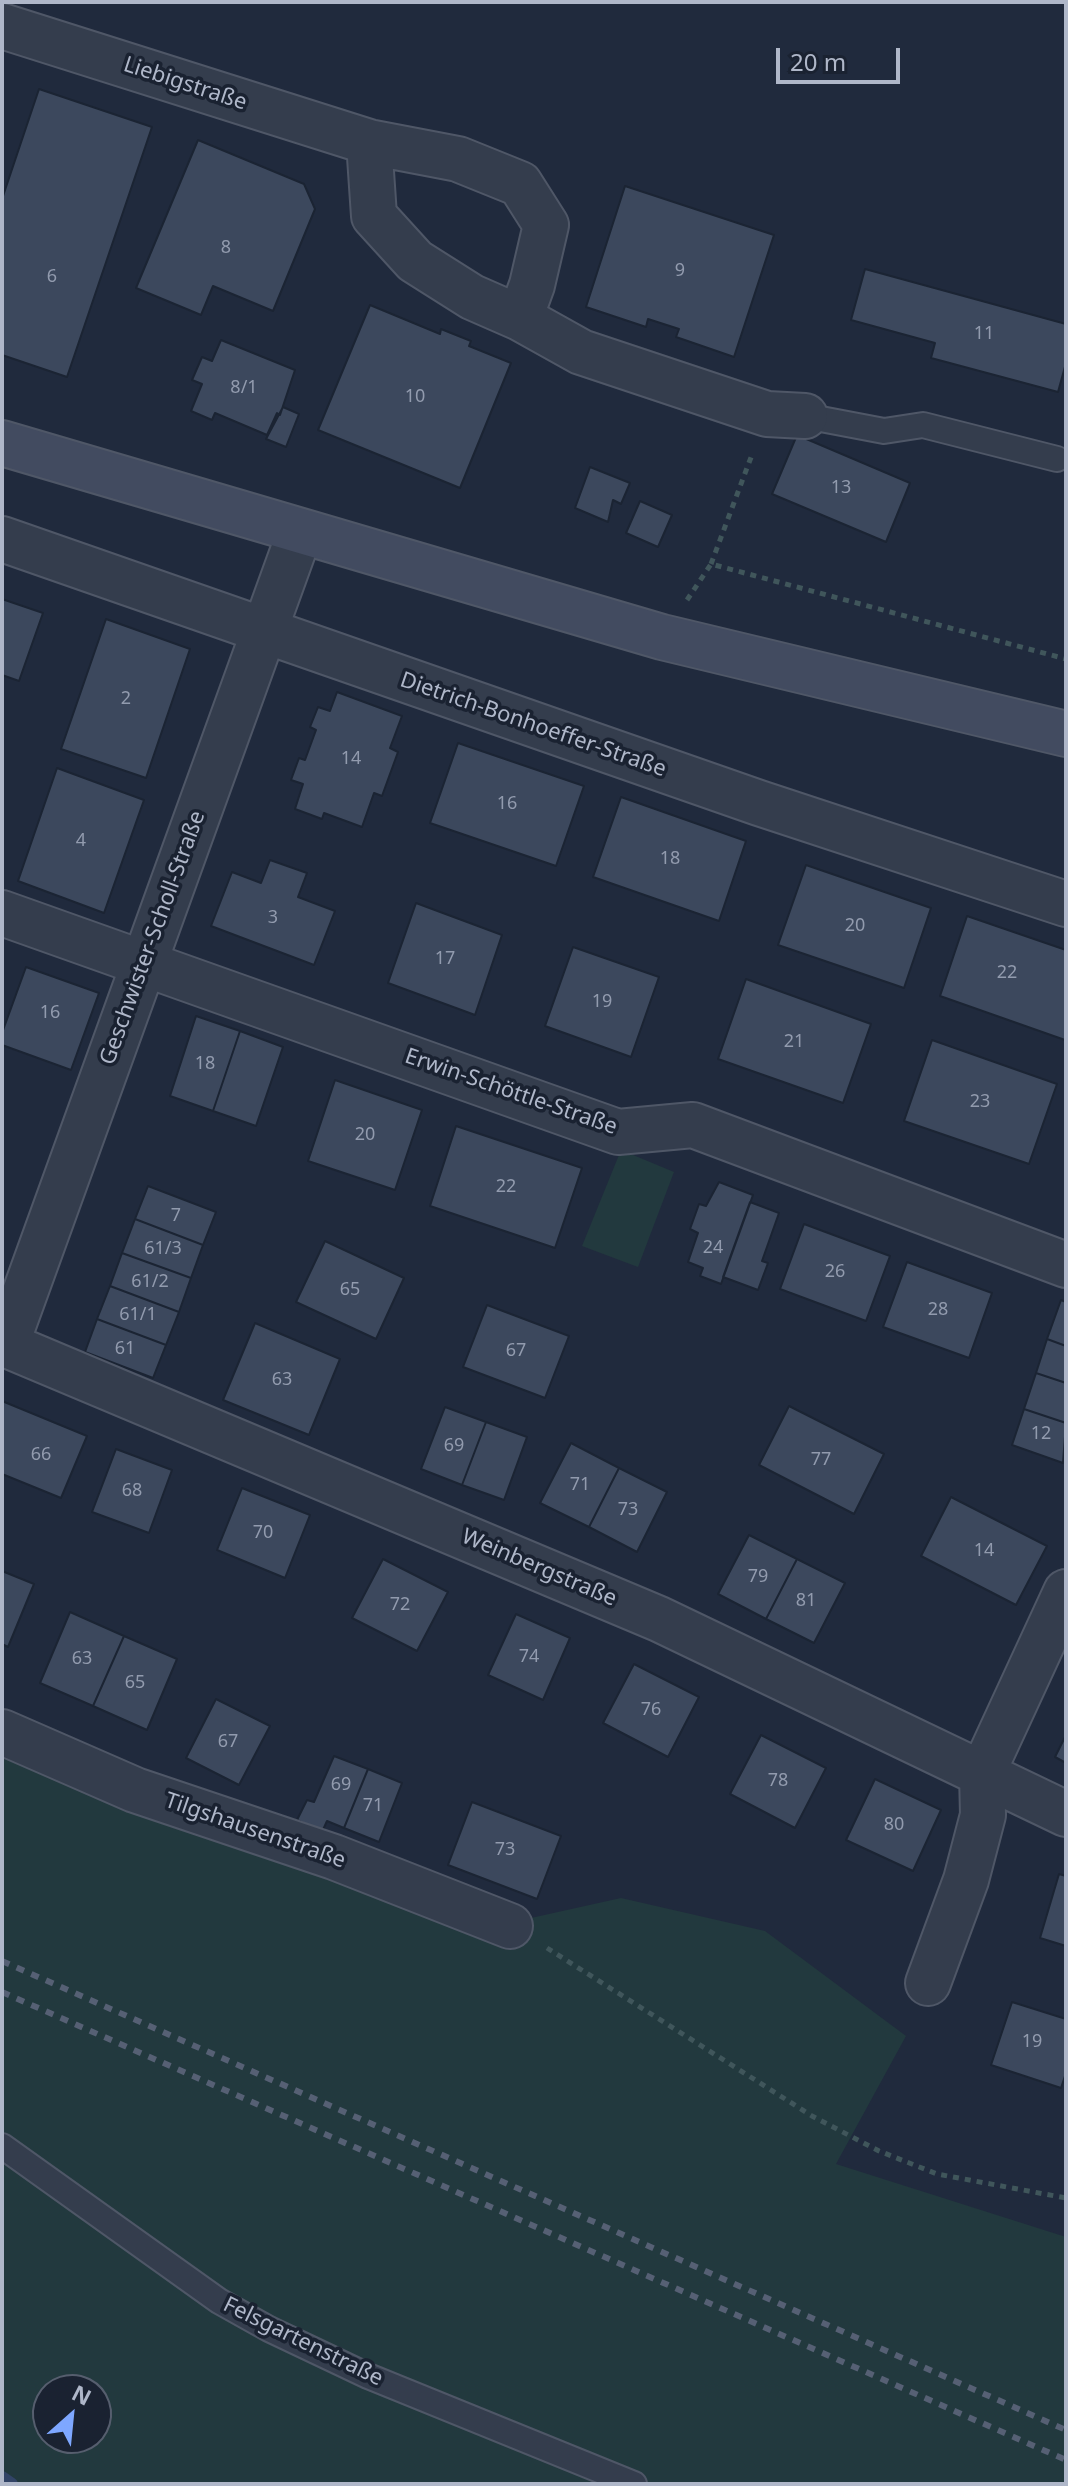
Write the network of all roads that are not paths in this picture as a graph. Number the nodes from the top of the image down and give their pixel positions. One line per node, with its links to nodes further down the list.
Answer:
1 (2, 26): 2 (street, Liebigstraße)
2 (369, 142): 3 (street); 3 (street, Liebigstraße)
3 (520, 318): 4 (street)
4 (786, 415): 6 (lane)
5 (2, 443): 7 (street)
6 (1057, 459)
7 (300, 532): 9 (street, Geschwister-Scholl-Straße); 10 (street)
8 (2, 539): 9 (street, Dietrich-Bonhoeffer-Straße)
9 (264, 631): 11 (street, Dietrich-Bonhoeffer-Straße); 13 (street, Geschwister-Scholl-Straße)
10 (1066, 734)
11 (1066, 904)
12 (2, 913): 13 (street, Erwin-Schöttle-Straße)
13 (144, 963): 14 (street, Erwin-Schöttle-Straße); 15 (street, Geschwister-Scholl-Straße)
14 (1066, 1265)
15 (4, 1344): 18 (street, Weinbergstraße)
16 (1066, 1592): 18 (street)
17 (2, 1732): 20 (street, Tilgshausenstraße)
18 (982, 1774): 19 (street, Weinbergstraße); 21 (street)
19 (1066, 1814)
20 (510, 1926)
21 (928, 1983)
22 (2, 2146): 23 (lane, Felsgartenstraße)
23 (634, 2484)

